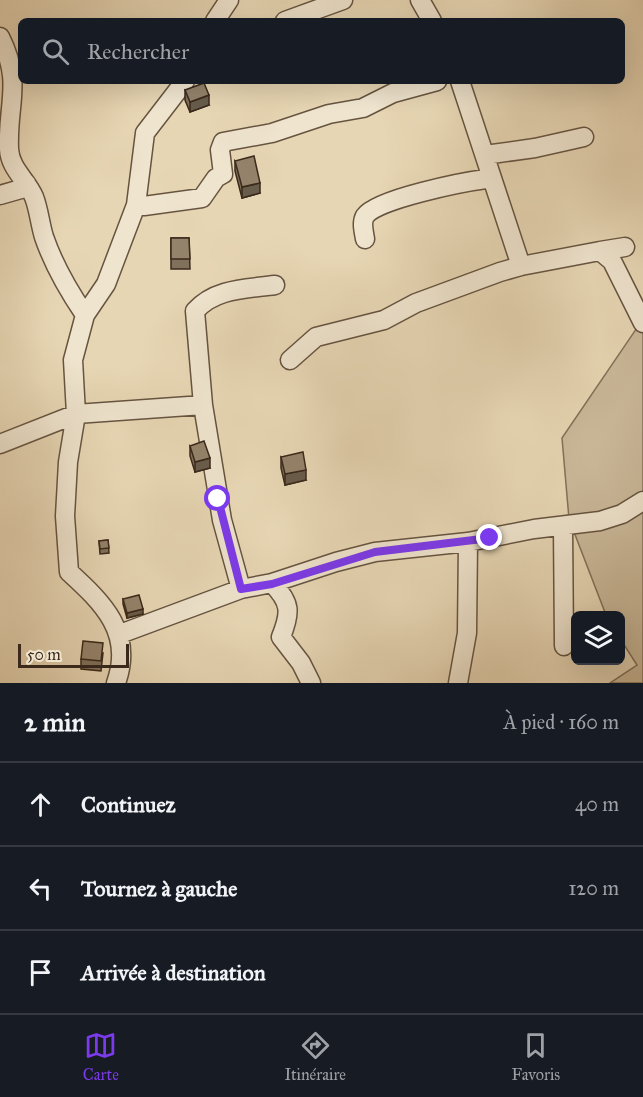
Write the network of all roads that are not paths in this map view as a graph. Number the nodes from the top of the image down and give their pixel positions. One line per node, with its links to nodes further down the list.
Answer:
1 (229, 0): 4 (street)
2 (343, 0): 5 (street)
3 (420, 0): 6 (street)
4 (217, 18)
5 (293, 18)
6 (430, 18)
7 (0, 37): 13 (street)
8 (183, 84): 15 (street)
9 (426, 84): 15 (street)
10 (461, 84): 12 (street)
11 (584, 137): 12 (street)
12 (487, 163): 16 (street); 19 (street)
13 (26, 183): 14 (street); 21 (street)
14 (0, 195)
15 (136, 205): 21 (street)
16 (365, 239)
17 (626, 247): 18 (street)
18 (600, 251): 19 (street); 22 (street)
19 (521, 266): 23 (street)
20 (275, 285): 24 (street)
21 (85, 315): 25 (street)
22 (643, 323)
23 (290, 360)
24 (203, 405): 25 (street); 31 (street)
25 (76, 414): 26 (street); 32 (street)
26 (0, 444)
27 (643, 501): 28 (street)
28 (563, 527): 29 (street); 33 (street)
29 (468, 542): 30 (street); 36 (street)
30 (272, 584): 31 (street); 35 (street)
31 (241, 589): 32 (street)
32 (120, 634): 34 (street)
33 (564, 646)
34 (116, 683)
35 (312, 683)
36 (458, 683)

